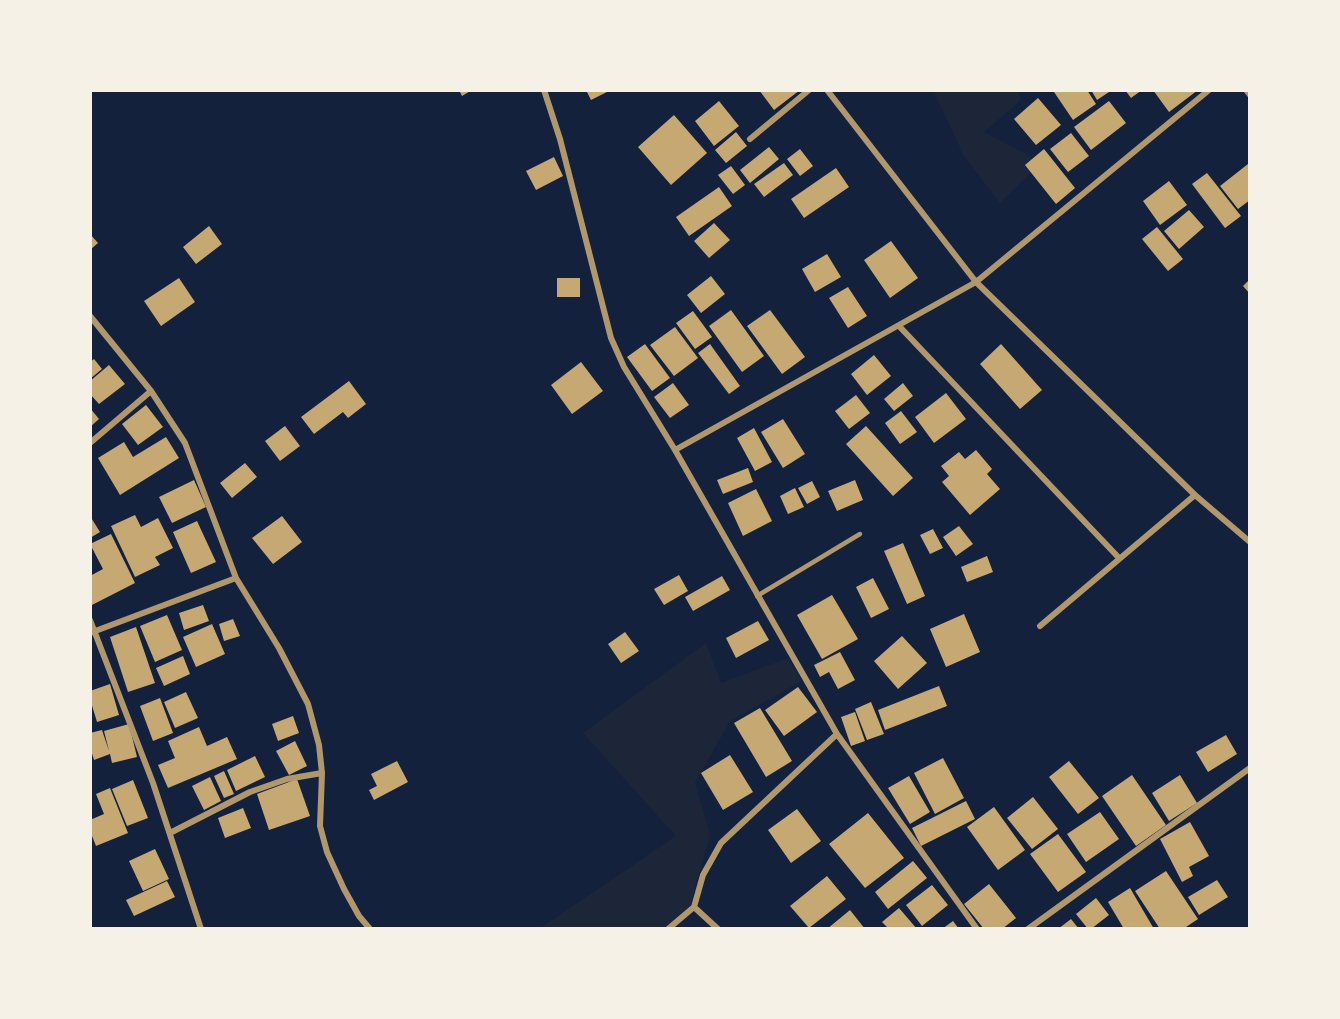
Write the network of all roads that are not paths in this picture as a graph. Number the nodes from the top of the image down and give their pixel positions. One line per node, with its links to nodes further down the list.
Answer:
1 (544, 90): 13 (street)
2 (808, 90): 7 (street)
3 (827, 90): 8 (street)
4 (1209, 90): 8 (street)
5 (1246, 90): 6 (street)
6 (1250, 95)
7 (750, 139)
8 (976, 282): 10 (street); 14 (street)
9 (90, 316): 11 (street)
10 (899, 326): 13 (street); 17 (street)
11 (151, 391): 12 (street); 18 (street)
12 (90, 443)
13 (675, 450): 19 (street)
14 (1195, 495): 16 (street); 17 (street)
15 (860, 534): 19 (lane)
16 (1250, 542)
17 (1119, 558): 21 (street)
18 (236, 578): 22 (street); 25 (street)
19 (757, 596): 23 (street)
20 (90, 621): 22 (street)
21 (1040, 626)
22 (92, 632): 26 (street)
23 (837, 734): 27 (street); 32 (street)
24 (1250, 768): 33 (street)
25 (322, 773): 26 (street); 29 (street)
26 (170, 834): 28 (street)
27 (694, 907): 30 (street); 31 (street)
28 (201, 929)
29 (370, 929)
30 (668, 929)
31 (718, 929)
32 (977, 929)
33 (1028, 929)

